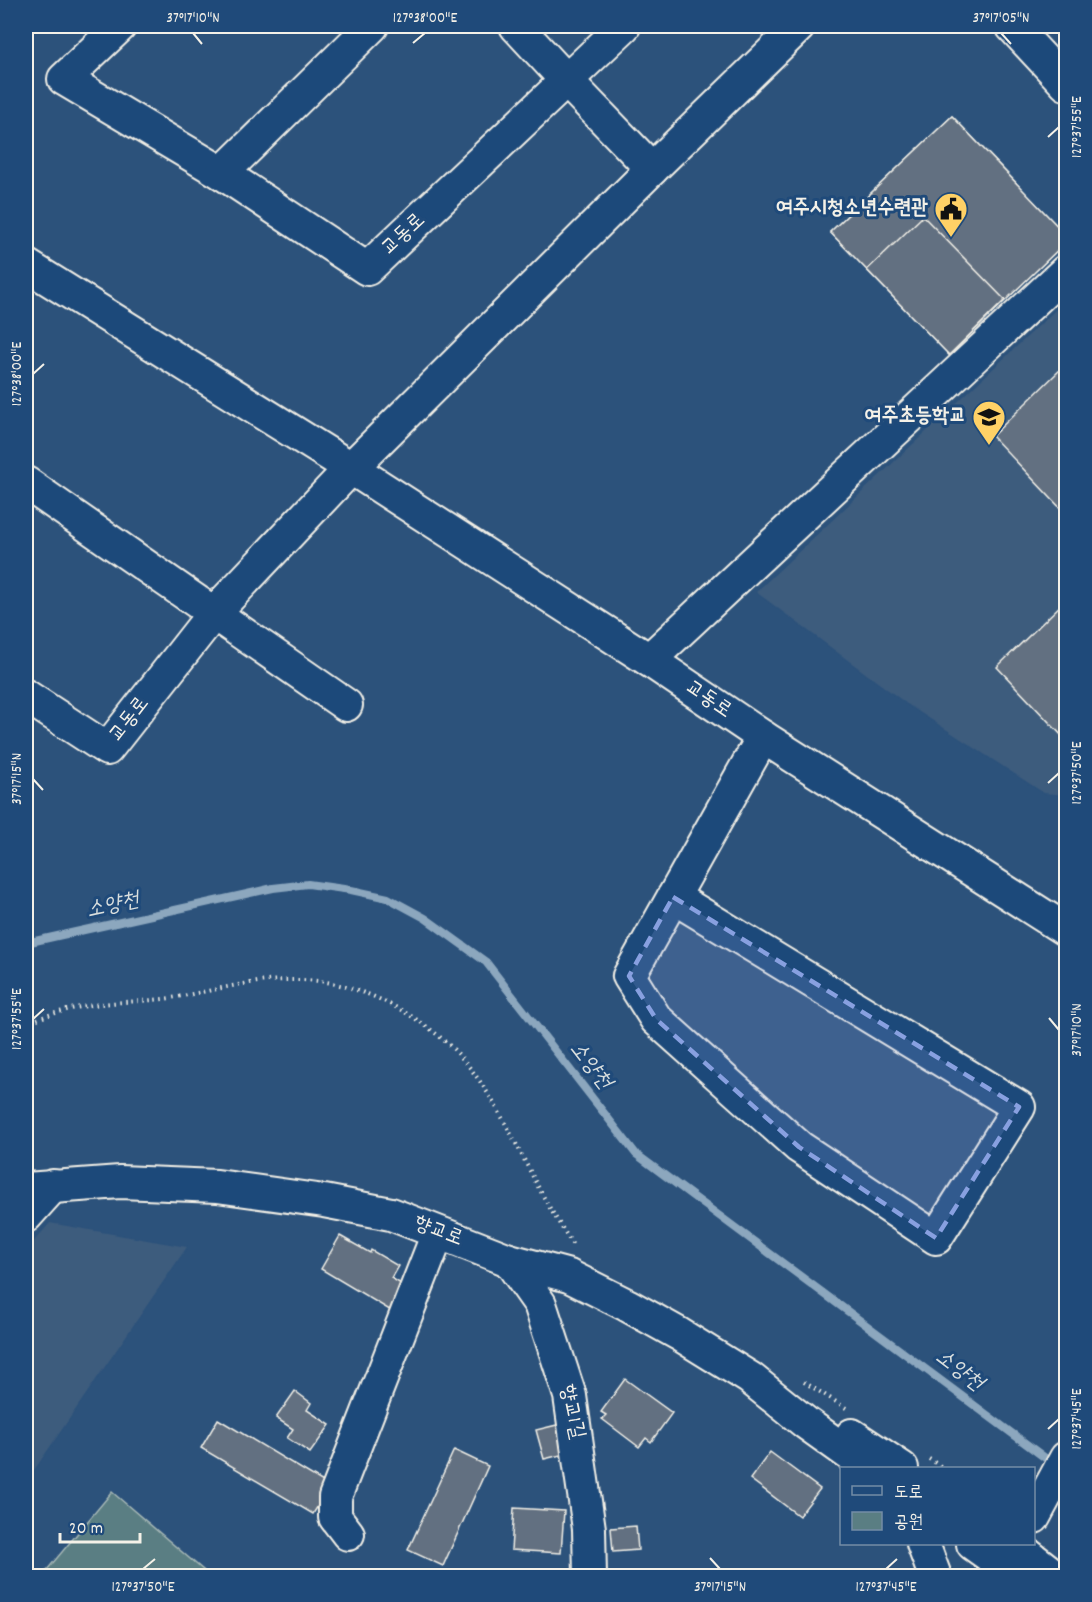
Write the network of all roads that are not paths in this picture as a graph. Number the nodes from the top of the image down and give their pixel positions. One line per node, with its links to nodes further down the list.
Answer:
1 (120, 26): 10 (street, 교동로)
2 (372, 26): 10 (street)
3 (516, 26): 7 (street)
4 (624, 26): 7 (street, 교동로)
5 (799, 26): 9 (street, 교동로)
6 (1012, 26): 8 (street)
7 (567, 81): 9 (street); 10 (street, 교동로)
8 (1066, 84)
9 (652, 168): 13 (street, 교동로)
10 (222, 173)
11 (26, 265): 13 (street, 교동로)
12 (1066, 271): 16 (street)
13 (351, 468): 15 (street, 교동로); 16 (street, 교동로)
14 (26, 483): 15 (street)
15 (213, 614): 17 (street, 교동로); 18 (street)
16 (649, 660): 19 (street, 교동로)
17 (26, 696)
18 (346, 705)
19 (763, 737): 20 (street); 21 (street, 교동로)
20 (673, 897): 20 (street)
21 (1066, 930)
22 (39, 1188): 23 (street); 24 (street, 향교로)
23 (26, 1216)
24 (438, 1233): 25 (street, 향교로); 32 (street)
25 (509, 1260): 26 (street, 향교로); 34 (street, 향교1길)
26 (806, 1423): 28 (street); 29 (street, 향교로); 30 (street)
27 (1066, 1458): 31 (street)
28 (913, 1462)
29 (868, 1467)
30 (840, 1469)
31 (1039, 1507)
32 (348, 1534)
33 (923, 1545): 35 (street)
34 (590, 1576)
35 (935, 1576)

